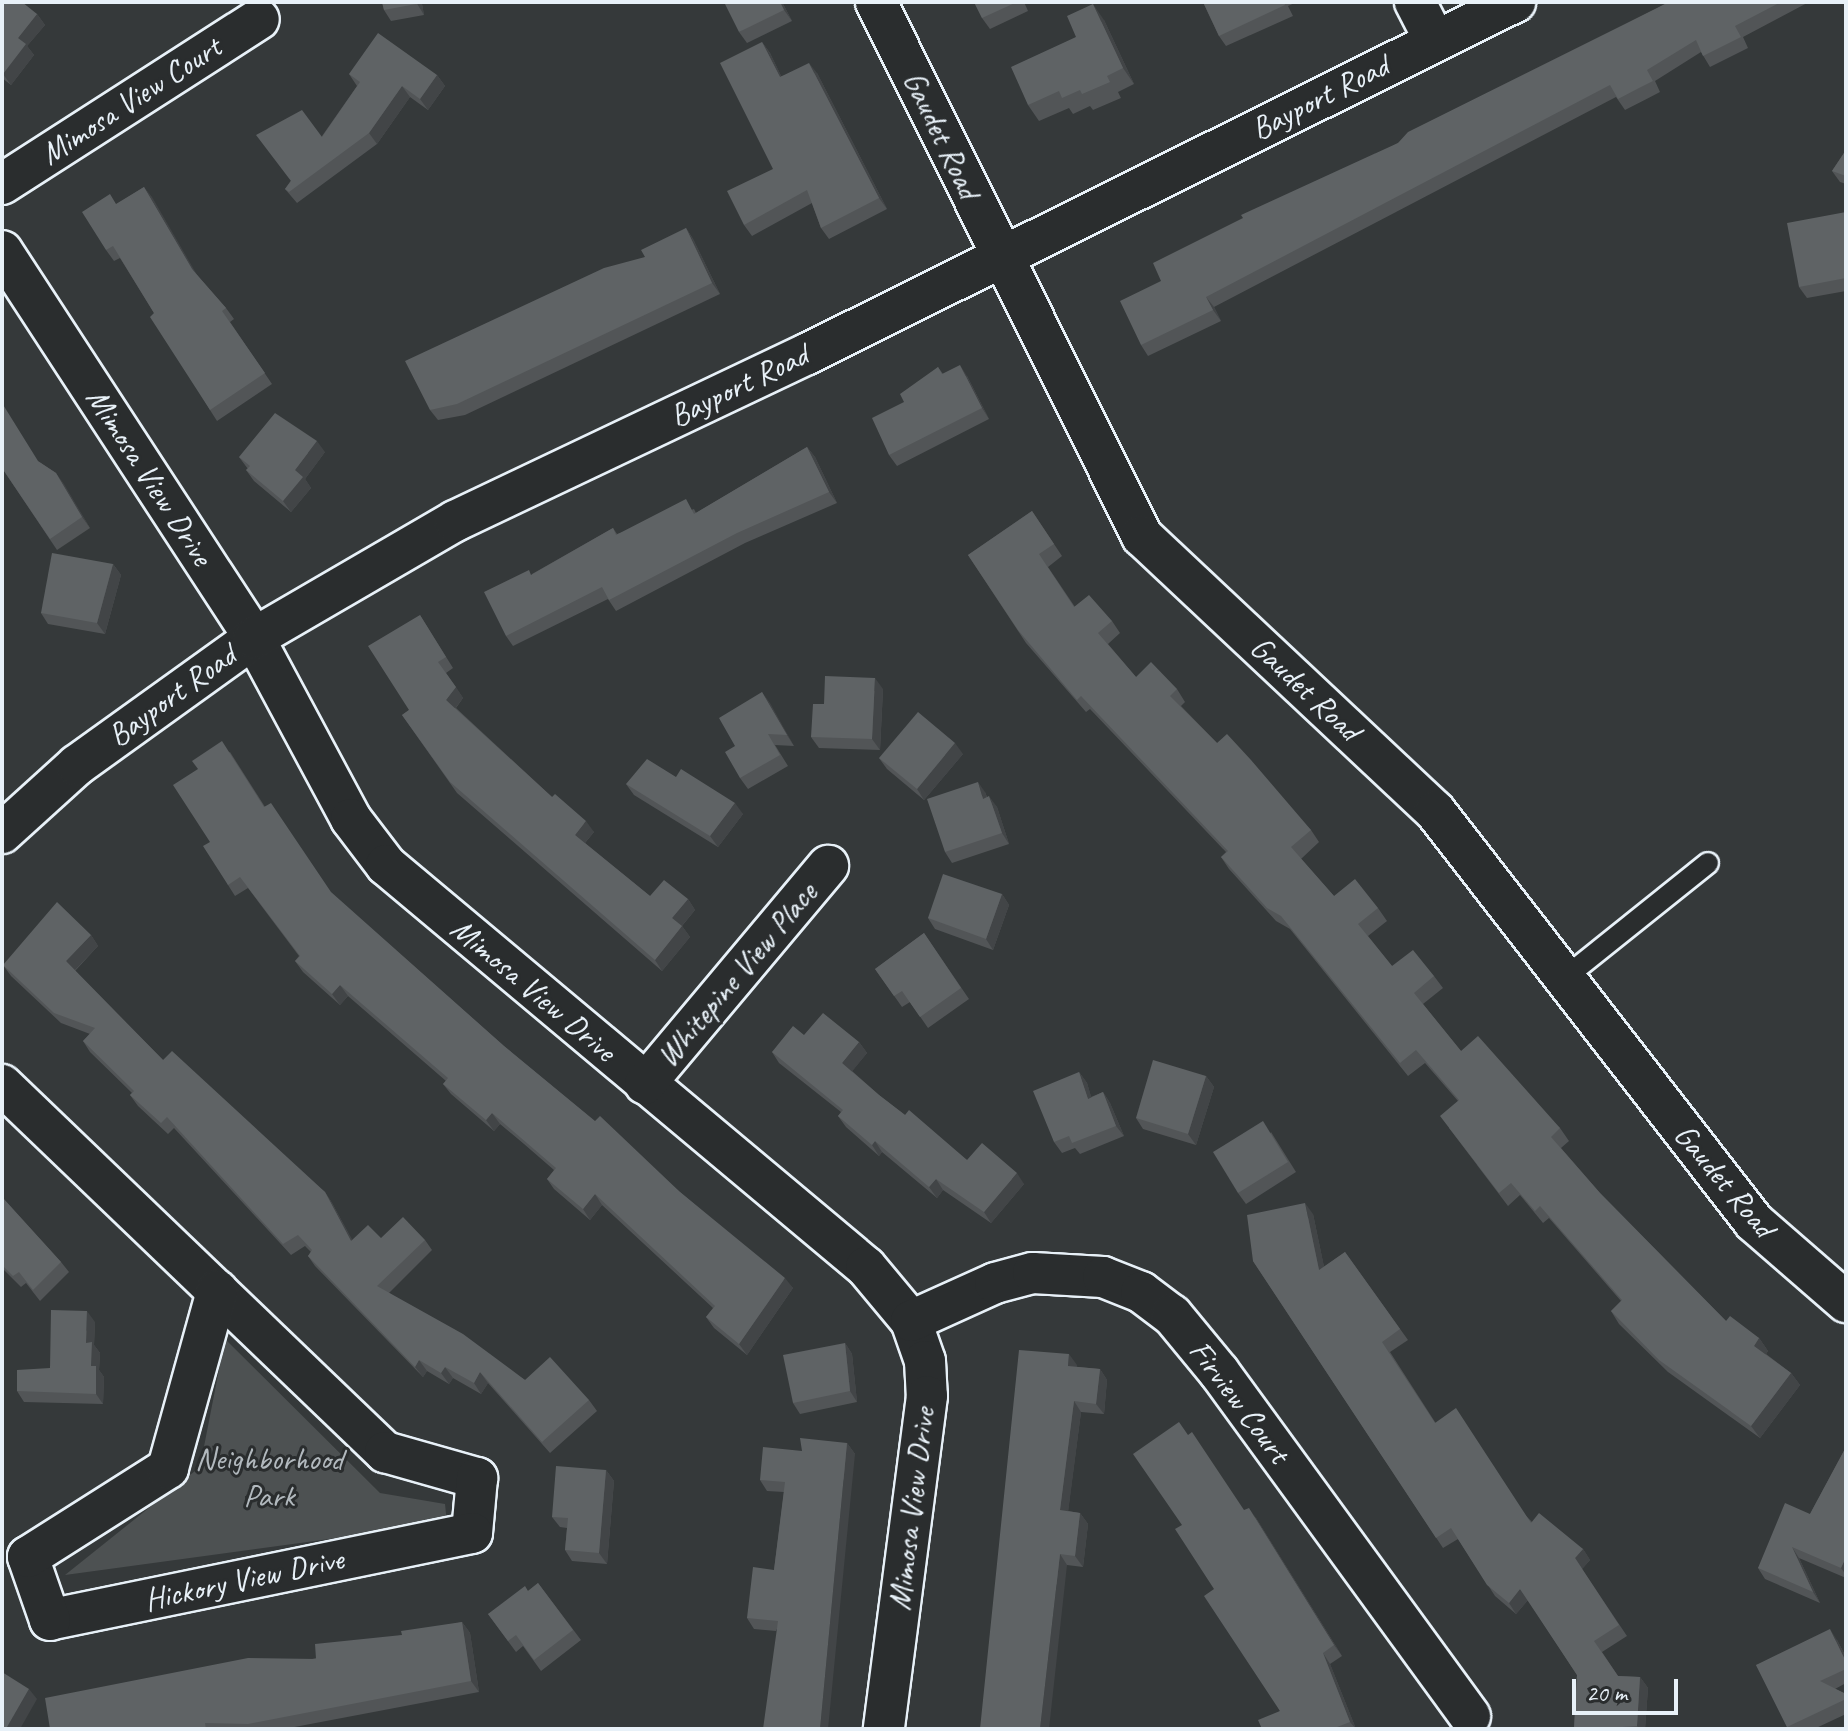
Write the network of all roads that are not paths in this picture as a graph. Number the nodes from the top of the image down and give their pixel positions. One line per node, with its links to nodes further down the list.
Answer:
1 (876, 2): 8 (street, Gaudet Road)
2 (1415, 2): 5 (street)
3 (1515, 2): 5 (street, Bayport Road)
4 (259, 19): 6 (street, Mimosa View Court)
5 (1434, 39): 8 (street, Bayport Road)
6 (2, 184)
7 (2, 251): 9 (street, Mimosa View Drive)
8 (1001, 257): 9 (street, Bayport Road); 13 (street, Gaudet Road)
9 (254, 638): 10 (street, Bayport Road); 14 (street, Mimosa View Drive)
10 (2, 833)
11 (1708, 863): 13 (lane)
12 (828, 866): 14 (street, Whitepine View Place)
13 (1562, 980): 17 (street, Gaudet Road)
14 (645, 1084): 18 (street, Mimosa View Drive)
15 (2, 1085): 16 (street, Hickory View Drive)
16 (217, 1291): 16 (street, Hickory View Drive)
17 (1846, 1302)
18 (911, 1321): 19 (street, Firview Court); 20 (street, Mimosa View Drive)
19 (1470, 1716)
20 (884, 1729)

